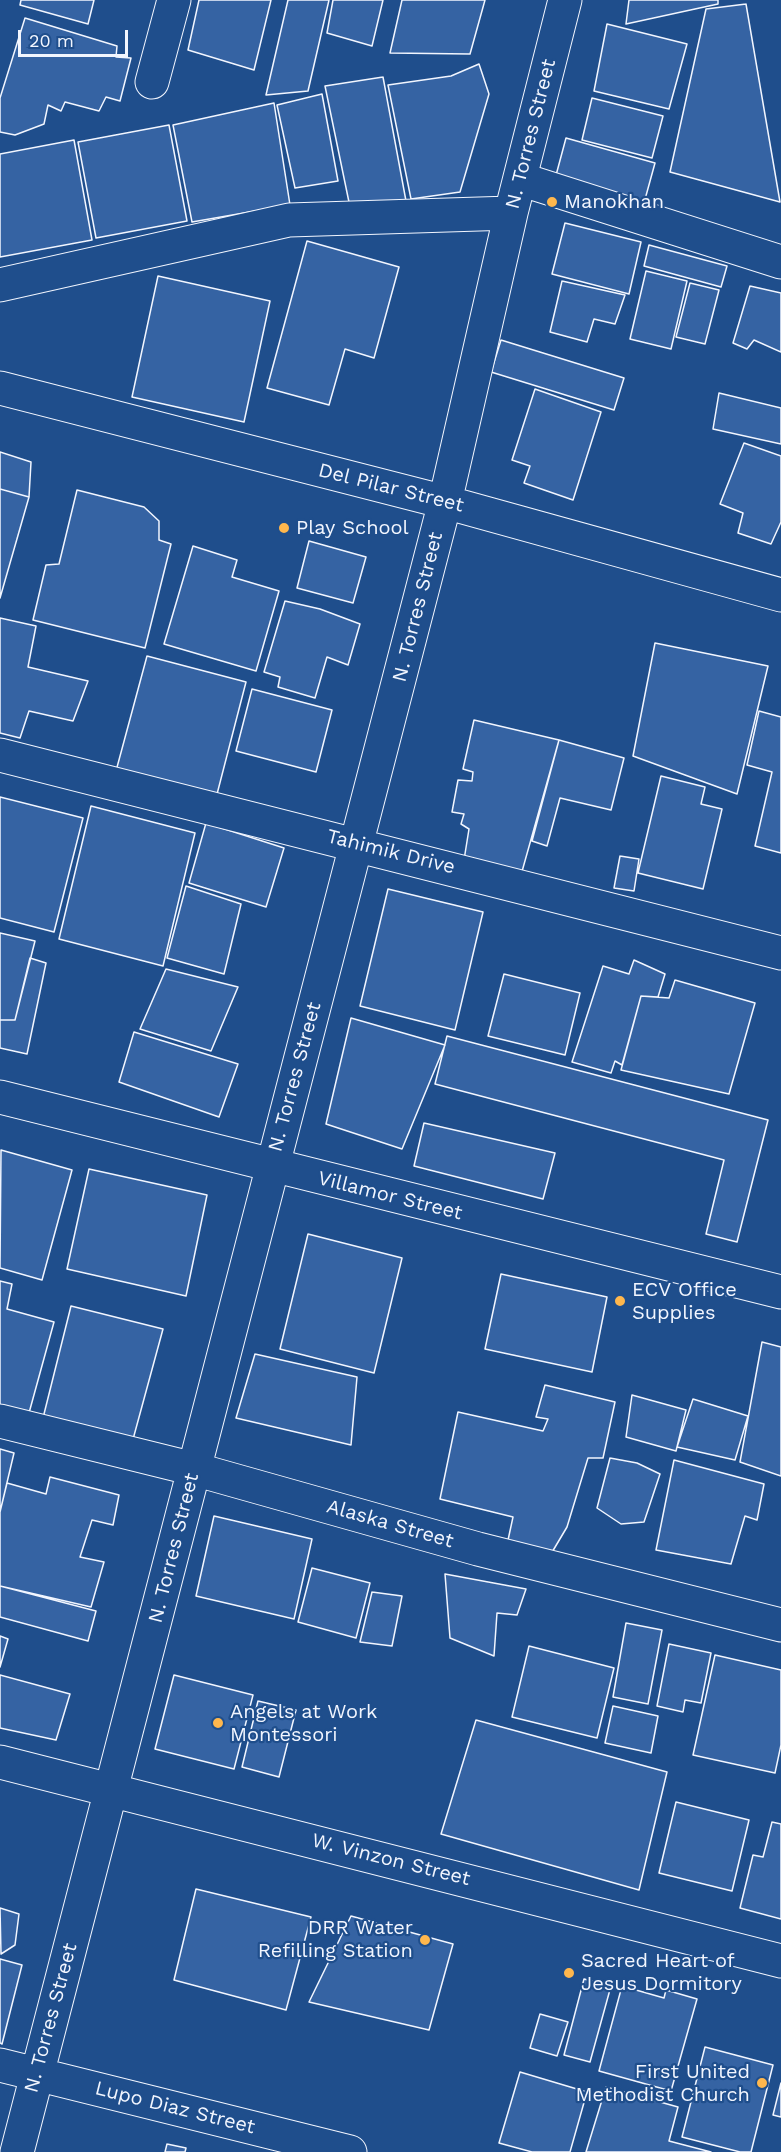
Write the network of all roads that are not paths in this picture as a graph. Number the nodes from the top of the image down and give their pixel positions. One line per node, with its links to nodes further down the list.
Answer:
1 (174, 0): 3 (street)
2 (565, 0): 4 (street, N. Torres Street)
3 (152, 82)
4 (520, 179): 5 (street, N. Torres Street); 6 (street)
5 (511, 213): 7 (street); 9 (street, N. Torres Street)
6 (781, 262)
7 (0, 285)
8 (0, 388): 9 (street, Del Pilar Street)
9 (445, 502): 10 (street, Del Pilar Street); 12 (street, N. Torres Street)
10 (781, 595)
11 (0, 755): 12 (street, Tahimik Drive)
12 (357, 843): 13 (street, Tahimik Drive); 15 (street, N. Torres Street)
13 (781, 953)
14 (0, 1097): 15 (street, Villamor Street)
15 (272, 1166): 16 (street, Villamor Street); 18 (street, N. Torres Street)
16 (781, 1292)
17 (0, 1421): 18 (street, Alaska Street)
18 (194, 1469): 19 (street, Alaska Street); 21 (street, N. Torres Street)
19 (781, 1625)
20 (0, 1762): 21 (street, W. Vinzon Street)
21 (112, 1789): 22 (street, W. Vinzon Street); 24 (street, N. Torres Street)
22 (781, 1961)
23 (0, 2065): 24 (street, Lupo Diaz Street)
24 (36, 2074): 25 (street, N. Torres Street); 26 (street, Lupo Diaz Street)
25 (17, 2152)
26 (350, 2152)

